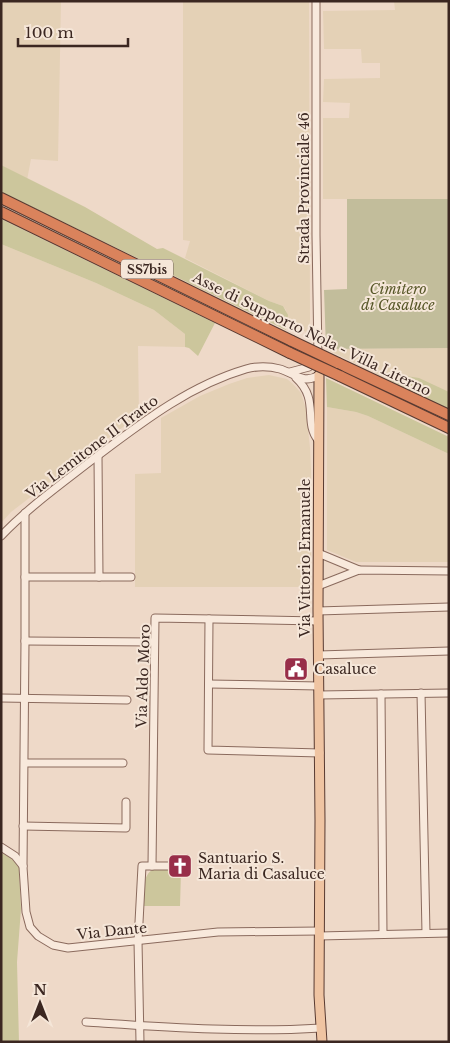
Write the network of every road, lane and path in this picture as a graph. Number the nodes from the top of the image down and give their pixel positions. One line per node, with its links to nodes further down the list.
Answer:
1 (316, 1): 4 (street, Strada Provinciale 46)
2 (1, 198): 7 (highway, Asse di Supporto Nola - Villa Literno / SS7bis, bridge)
3 (1, 212): 8 (highway, Asse di Supporto Nola - Villa Literno / SS7bis, bridge)
4 (318, 344): 5 (street); 6 (street, Strada Provinciale 46)
5 (290, 372): 6 (street, Via Lemitone II Tratto); 9 (street); 10 (street, Via Lemitone II Tratto)
6 (319, 375): 9 (main road, Via Vittorio Emanuele)
7 (449, 414)
8 (449, 428)
9 (318, 440): 13 (main road, Via Vittorio Emanuele)
10 (98, 456): 11 (street, Via Lemitone II Tratto); 17 (street)
11 (24, 513): 12 (street, Via Lemitone II Tratto); 16 (street, Via Dante)
12 (1, 536)
13 (318, 553): 14 (street); 19 (main road, Via Vittorio Emanuele)
14 (359, 570): 15 (street); 19 (street)
15 (449, 571)
16 (25, 577): 17 (street); 24 (street, Via Dante)
17 (99, 577): 18 (street)
18 (131, 577)
19 (318, 586): 21 (main road, Via Vittorio Emanuele)
20 (449, 607): 21 (street)
21 (318, 611): 23 (main road, Via Vittorio Emanuele)
22 (209, 619): 23 (street, Via Aldo Moro); 25 (street, Via Aldo Moro); 28 (street)
23 (318, 621): 27 (main road, Via Vittorio Emanuele)
24 (25, 641): 25 (street); 34 (street, Via Dante)
25 (154, 642): 42 (street, Via Aldo Moro)
26 (449, 651): 27 (street)
27 (319, 655): 29 (main road, Via Vittorio Emanuele)
28 (209, 684): 29 (street); 36 (street)
29 (319, 691): 32 (street); 36 (main road, Via Vittorio Emanuele)
30 (421, 693): 31 (street); 32 (street); 48 (street)
31 (449, 693)
32 (381, 694): 47 (street)
33 (1, 698): 34 (street)
34 (25, 698): 35 (street); 37 (street, Via Dante)
35 (127, 700)
36 (320, 753): 45 (main road, Via Vittorio Emanuele)
37 (25, 763): 38 (street); 40 (street, Via Dante)
38 (123, 763)
39 (126, 802): 40 (street)
40 (23, 826): 44 (street, Via Dante)
41 (1, 847): 44 (street)
42 (152, 866): 43 (street); 49 (street)
43 (174, 866)
44 (23, 867): 49 (street, Via Dante)
45 (319, 933): 47 (street, Via Dante); 49 (street, Via Dante); 52 (main road, Via Vittorio Emanuele)
46 (449, 933): 48 (street, Via Dante)
47 (382, 934): 48 (street, Via Dante)
48 (426, 934)
49 (138, 941): 51 (street)
50 (86, 1022): 51 (street)
51 (140, 1026): 52 (street); 53 (street)
52 (321, 1028): 54 (main road, Via Vittorio Emanuele)
53 (140, 1042)
54 (322, 1042)

